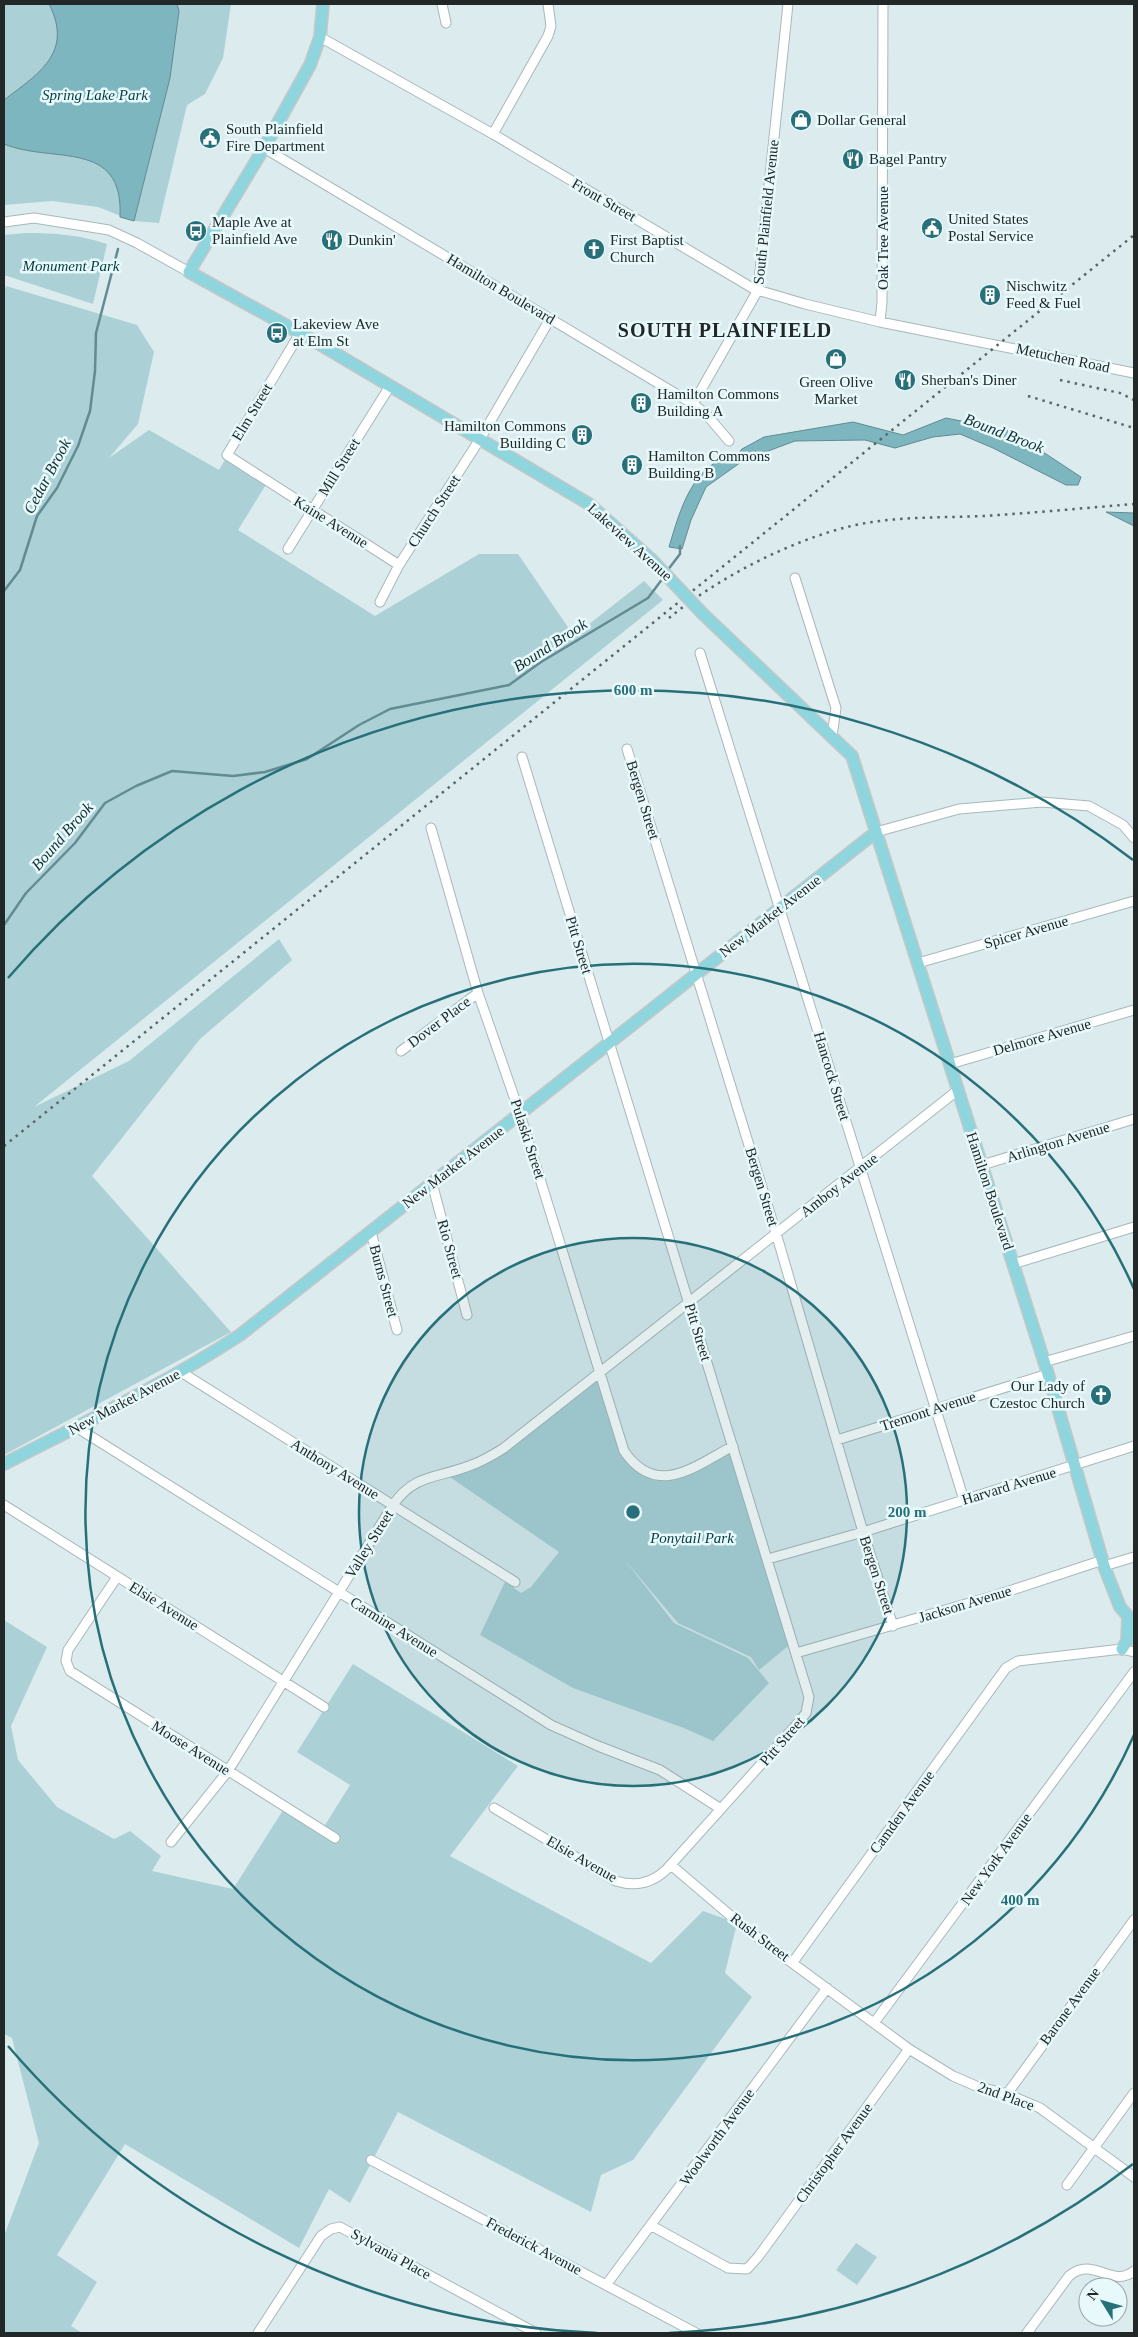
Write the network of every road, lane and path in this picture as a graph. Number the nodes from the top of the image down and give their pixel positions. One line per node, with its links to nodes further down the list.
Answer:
1 (323, 4): 7 (main road)
2 (442, 4): 6 (street)
3 (548, 4): 8 (street)
4 (788, 4): 12 (street, South Plainfield Avenue)
5 (883, 4): 14 (street, Oak Tree Avenue)
6 (446, 23)
7 (320, 37): 8 (street, Front Street); 9 (main road)
8 (493, 134): 12 (street, Front Street)
9 (264, 148): 11 (main road); 13 (street, Hamilton Boulevard)
10 (4, 222): 11 (street)
11 (189, 272): 15 (main road, Lakeview Avenue)
12 (758, 290): 14 (street, Front Street); 19 (street, South Plainfield Avenue)
13 (550, 319): 19 (street, Hamilton Boulevard); 20 (street, Church Street)
14 (880, 322): 16 (street, Front Street)
15 (300, 333): 18 (main road, Lakeview Avenue); 22 (street, Elm Street)
16 (991, 343): 17 (street, Metuchen Road)
17 (1134, 373)
18 (390, 386): 20 (main road, Lakeview Avenue); 23 (street, Mill Street)
19 (693, 404): 21 (street, Hamilton Boulevard)
20 (480, 439): 25 (street, Church Street); 29 (main road, Lakeview Avenue, bridge)
21 (729, 441)
22 (262, 479): 23 (street, Kaine Avenue)
23 (312, 510): 24 (street, Mill Street); 25 (street, Kaine Avenue)
24 (288, 550)
25 (399, 565): 27 (street, Church Street)
26 (795, 578): 29 (street)
27 (380, 602)
28 (700, 653): 37 (street, Hancock Street)
29 (832, 736): 32 (main road, Lakeview Avenue)
30 (627, 749): 39 (street, Bergen Street)
31 (522, 756): 42 (street, Pitt Street)
32 (852, 756): 34 (main road, Hamilton Boulevard)
33 (431, 828): 40 (street, Pulaski Street)
34 (876, 832): 35 (street); 37 (main road, New Market Avenue); 38 (main road, Hamilton Boulevard)
35 (1134, 838)
36 (1134, 901): 38 (street, Spicer Avenue)
37 (779, 908): 39 (main road, New Market Avenue); 49 (street, Hancock Street)
38 (918, 963): 44 (main road, Hamilton Boulevard)
39 (696, 974): 42 (main road, New Market Avenue); 53 (street, Bergen Street)
40 (478, 993): 43 (street, Dover Place); 46 (street, Pulaski Street)
41 (1134, 1010): 44 (street, Delmore Avenue)
42 (610, 1043): 46 (main road, New Market Avenue); 55 (street, Pitt Street)
43 (401, 1051)
44 (950, 1064): 45 (main road, Hamilton Boulevard)
45 (958, 1090): 48 (main road, Hamilton Boulevard); 49 (street, Amboy Avenue)
46 (520, 1114): 50 (main road, New Market Avenue); 61 (street, Pulaski Street)
47 (1134, 1119): 48 (street, Arlington Avenue)
48 (982, 1165): 54 (main road, Hamilton Boulevard)
49 (860, 1168): 53 (street, Amboy Avenue); 62 (street, Hancock Street)
50 (432, 1183): 52 (main road, New Market Avenue); 56 (street, Rio Street)
51 (1134, 1227): 54 (street)
52 (371, 1232): 57 (street, Burns Street); 60 (main road, New Market Avenue)
53 (776, 1233): 55 (street, Amboy Avenue); 65 (street, Bergen Street)
54 (1013, 1264): 59 (main road, Hamilton Boulevard)
55 (689, 1302): 61 (street, Amboy Avenue); 66 (street, Pitt Street)
56 (467, 1315)
57 (398, 1330)
58 (1134, 1336): 59 (street, Tremont Avenue)
59 (1046, 1368): 62 (street, Tremont Avenue); 69 (main road, Hamilton Boulevard)
60 (180, 1372): 63 (main road, New Market Avenue); 72 (street, Anthony Avenue)
61 (601, 1372): 64 (street, Amboy Avenue); 66 (street, Pulaski Street)
62 (936, 1408): 65 (street, Tremont Avenue); 70 (street, Hancock Street)
63 (76, 1427): 68 (main road, New Market Avenue); 79 (street, Carmine Avenue)
64 (530, 1427): 72 (street, Valley Street)
65 (837, 1440): 73 (street, Bergen Street)
66 (733, 1446): 75 (street, Pitt Street)
67 (1134, 1446): 69 (street, Harvard Avenue)
68 (4, 1464)
69 (1074, 1465): 70 (street, Harvard Avenue); 76 (main road, Hamilton Boulevard)
70 (964, 1500): 73 (street, Harvard Avenue)
71 (4, 1505): 77 (street, Elsie Avenue)
72 (393, 1505): 78 (street, Anthony Avenue); 79 (street, Valley Street)
73 (863, 1532): 75 (street, Harvard Avenue); 81 (street, Bergen Street)
74 (1134, 1557): 76 (street, Jackson Avenue)
75 (768, 1559): 84 (street, Pitt Street)
76 (1104, 1563): 80 (main road, Hamilton Boulevard); 81 (street, Jackson Avenue)
77 (117, 1577): 86 (street, Elsie Avenue); 88 (street, Moose Avenue)
78 (515, 1582)
79 (339, 1593): 86 (street, Valley Street); 90 (street, Carmine Avenue)
80 (1131, 1620): 82 (main road)
81 (893, 1626): 84 (street, Jackson Avenue)
82 (1122, 1649): 83 (street); 95 (street, Camden Avenue)
83 (1134, 1652)
84 (796, 1653): 90 (street, Pitt Street)
85 (1134, 1672): 97 (street, New York Avenue)
86 (283, 1682): 87 (street, Elsie Avenue); 88 (street, Valley Street)
87 (324, 1707)
88 (228, 1771): 91 (street, Moose Avenue); 92 (street, Valley Street)
89 (494, 1808): 93 (street, Elsie Avenue)
90 (721, 1809): 93 (street, Pitt Street)
91 (335, 1838)
92 (171, 1842)
93 (671, 1865): 95 (street, Rush Street)
94 (1134, 1920): 99 (street, Barone Avenue)
95 (793, 1962): 96 (street, Rush Street)
96 (827, 1988): 97 (street, Rush Street); 105 (street, Woolworth Avenue)
97 (874, 2023): 98 (street, 2nd Place)
98 (909, 2049): 99 (street, 2nd Place); 105 (street, Christopher Avenue)
99 (1007, 2094): 101 (street, 2nd Place)
100 (1134, 2094): 101 (street)
101 (1094, 2148): 103 (street, 2nd Place); 104 (street)
102 (371, 2160): 107 (street, Frederick Avenue)
103 (1134, 2177)
104 (1067, 2184)
105 (652, 2226): 107 (street, Woolworth Avenue)
106 (1134, 2270): 111 (street)
107 (606, 2285): 110 (street, Frederick Avenue)
108 (258, 2333): 109 (street, Sylvania Place)
109 (536, 2333)
110 (696, 2333)
111 (1027, 2333)

